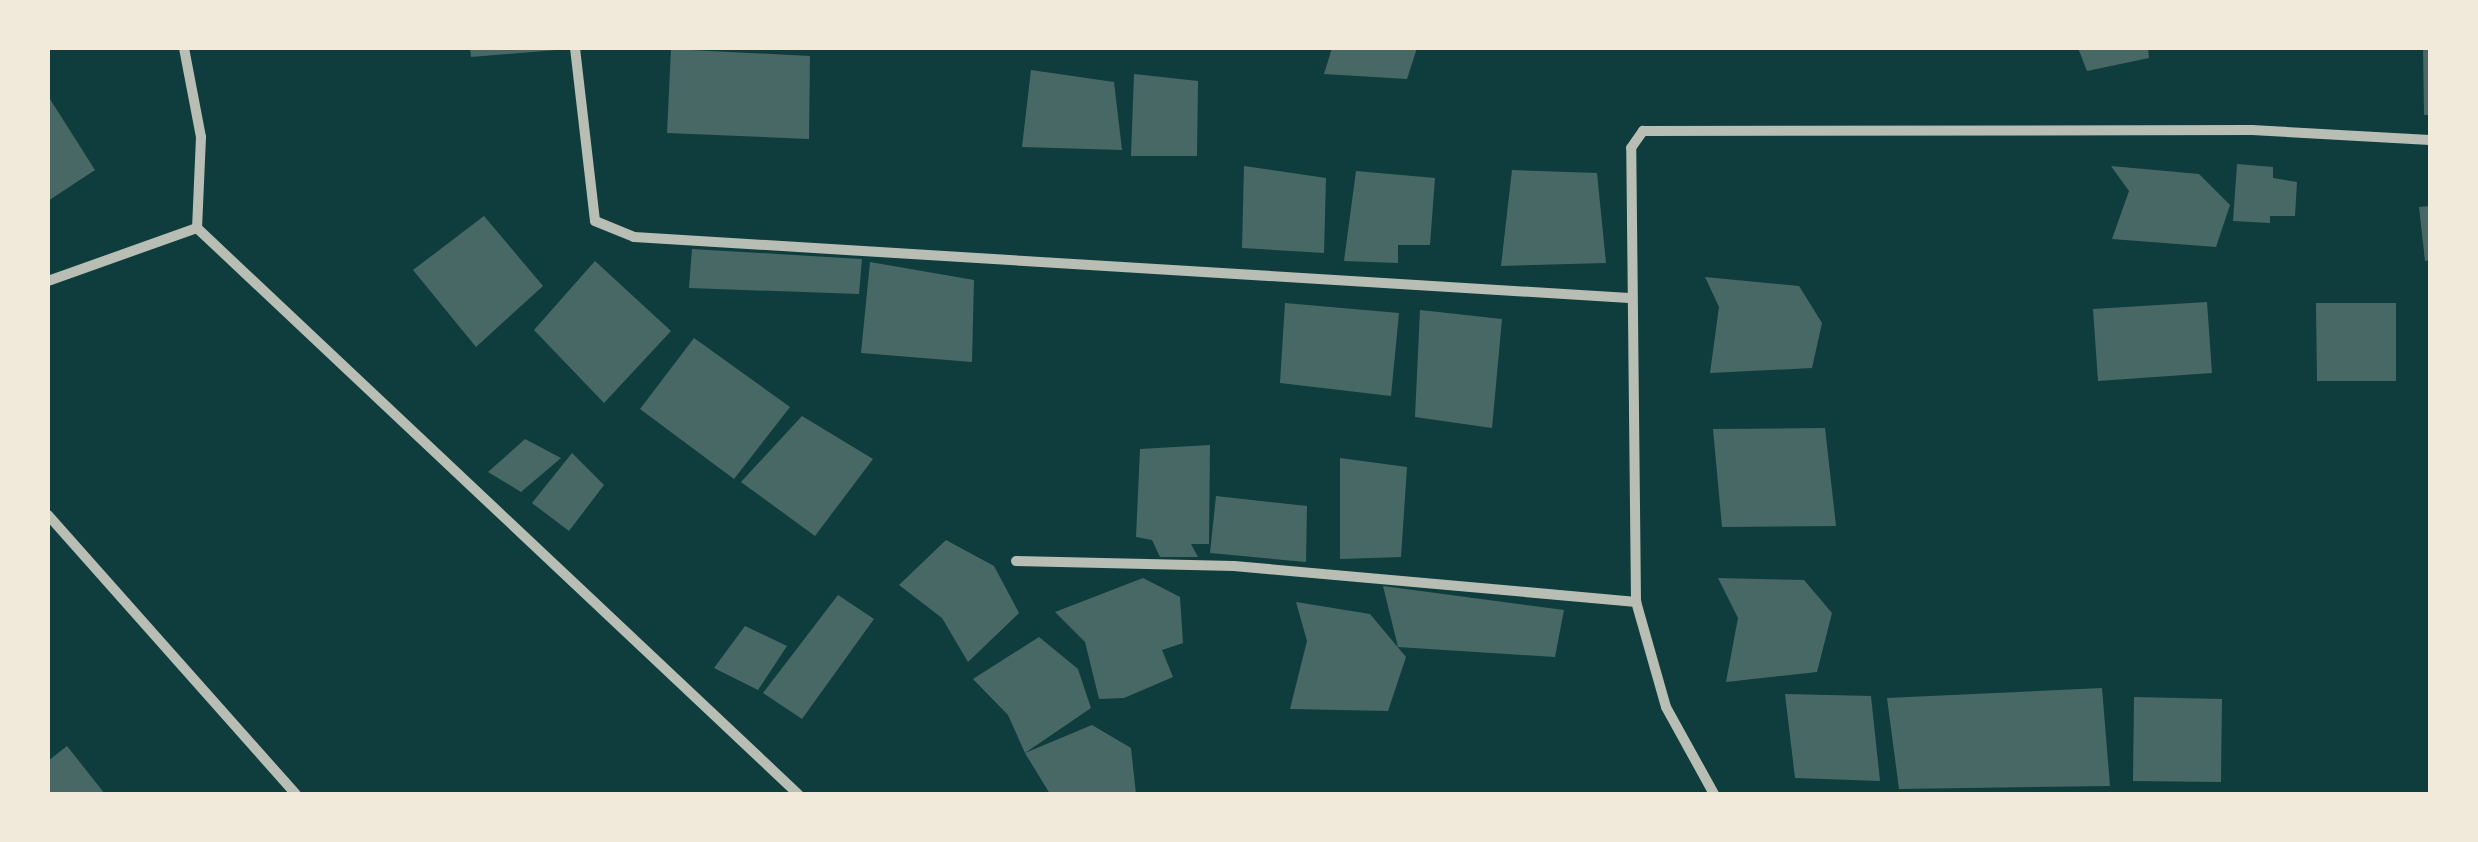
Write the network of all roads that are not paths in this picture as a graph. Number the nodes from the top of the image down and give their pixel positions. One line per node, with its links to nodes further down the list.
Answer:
1 (184, 48): 4 (street)
2 (574, 48): 6 (street)
3 (2430, 140): 6 (street)
4 (197, 228): 5 (street); 11 (street)
5 (48, 280)
6 (1629, 298): 9 (street)
7 (48, 514): 10 (street)
8 (1016, 561): 9 (street)
9 (1636, 602): 12 (street)
10 (296, 794)
11 (798, 794)
12 (1714, 794)

